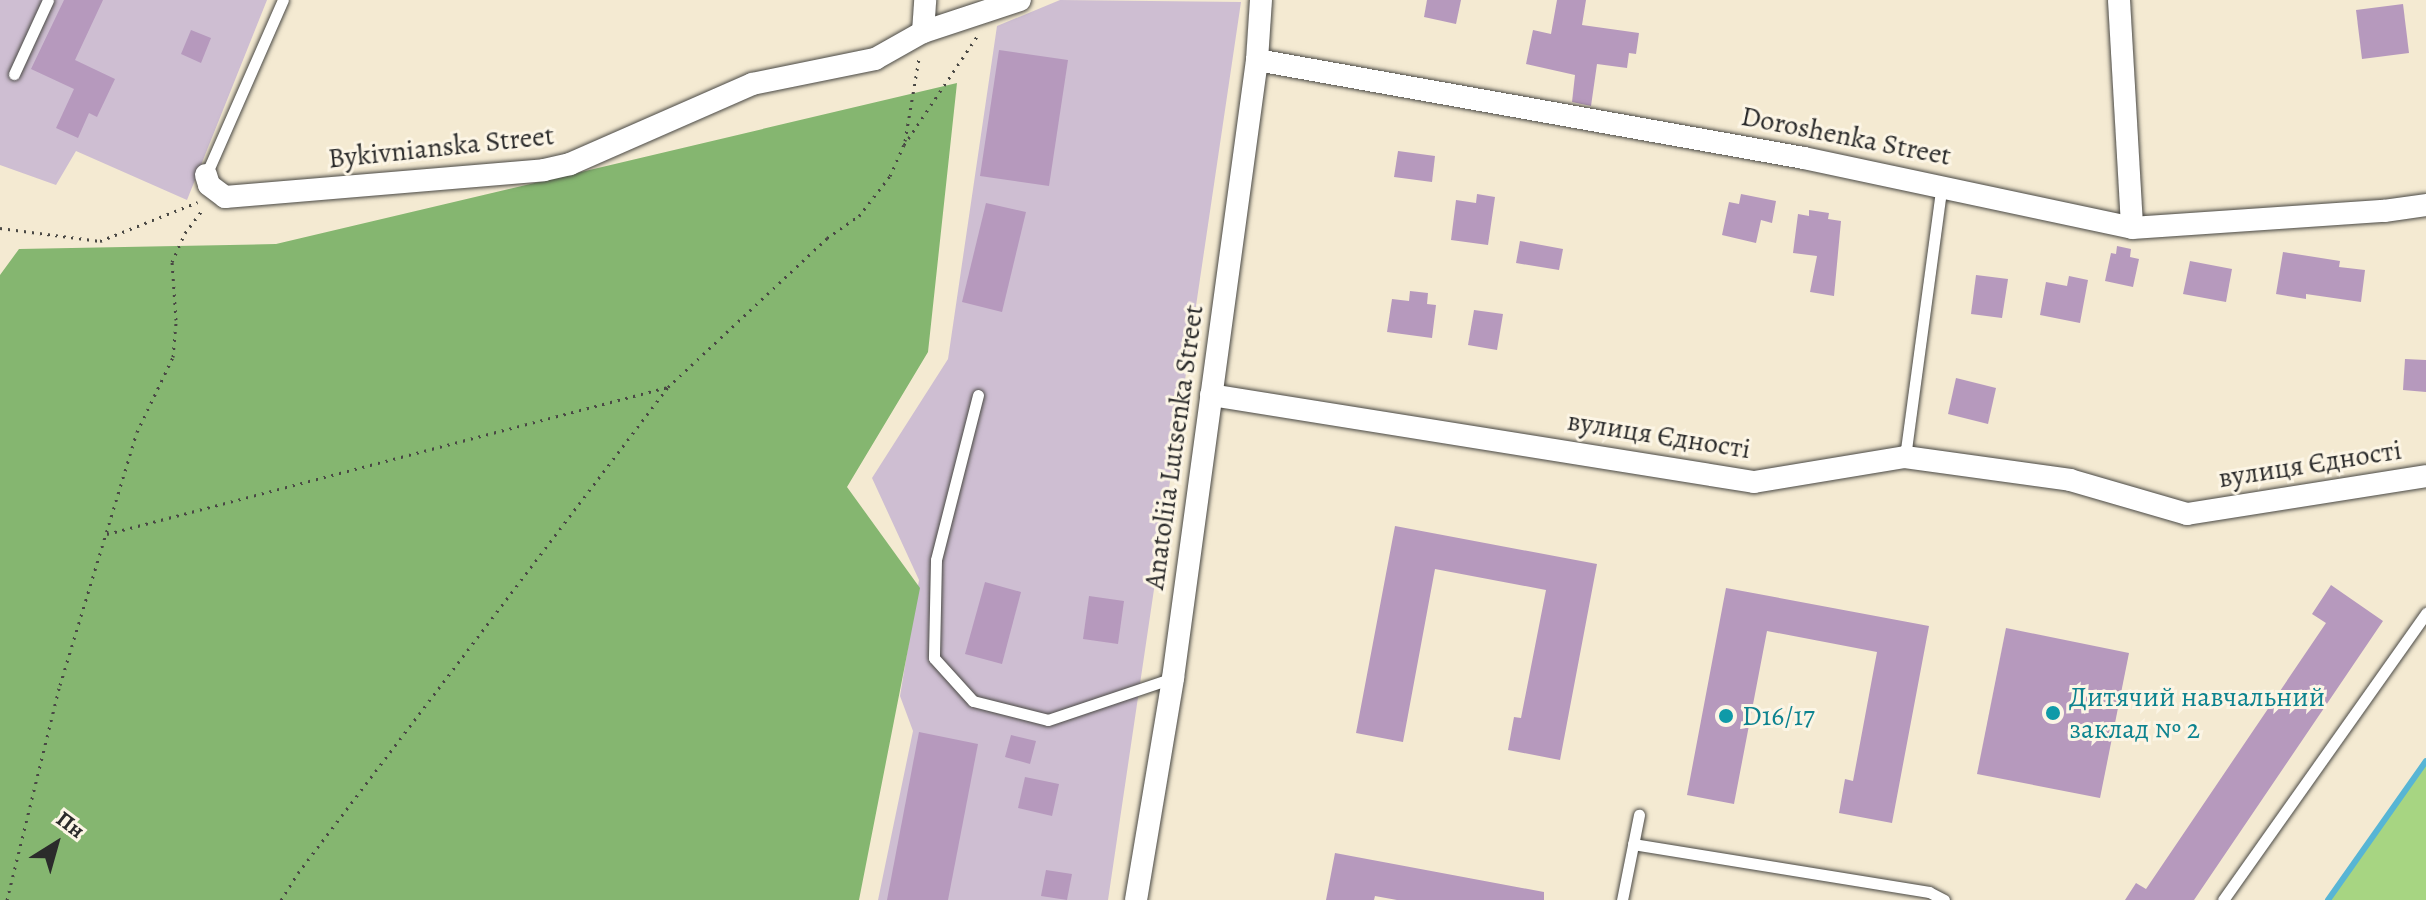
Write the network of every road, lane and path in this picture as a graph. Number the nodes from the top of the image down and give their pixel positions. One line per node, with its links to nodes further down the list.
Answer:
1 (48, 0): 10 (lane)
2 (283, 0): 12 (lane)
3 (925, 0): 8 (street)
4 (1020, 0): 7 (street)
5 (1261, 0): 9 (street, Anatoliia Lutsenka Street)
6 (2119, 0): 16 (street)
7 (997, 8): 8 (street); 11 (path)
8 (923, 32): 11 (path); 12 (street, Bykivnianska Street)
9 (1257, 60): 13 (street, Doroshenka Street); 19 (street, Anatoliia Lutsenka Street)
10 (14, 74)
11 (904, 145): 17 (path)
12 (211, 184): 15 (path); 22 (path)
13 (1942, 185): 16 (street, Doroshenka Street); 20 (lane)
14 (2426, 205): 16 (street, Doroshenka Street)
15 (0, 228)
16 (2132, 228)
17 (668, 387): 22 (path); 29 (path)
18 (978, 395): 24 (lane)
19 (1211, 395): 20 (street, вулиця Єдності); 24 (street, Anatoliia Lutsenka Street)
20 (1905, 457): 21 (street, вулиця Єдності)
21 (2426, 476)
22 (106, 534): 28 (path)
23 (2426, 613): 33 (lane)
24 (1173, 678): 30 (street, Anatoliia Lutsenka Street)
25 (1639, 815): 26 (lane)
26 (1633, 844): 27 (lane); 31 (lane)
27 (1928, 896): 32 (lane)
28 (7, 900)
29 (281, 900)
30 (1136, 900)
31 (1622, 900)
32 (1944, 900)
33 (2223, 900)

